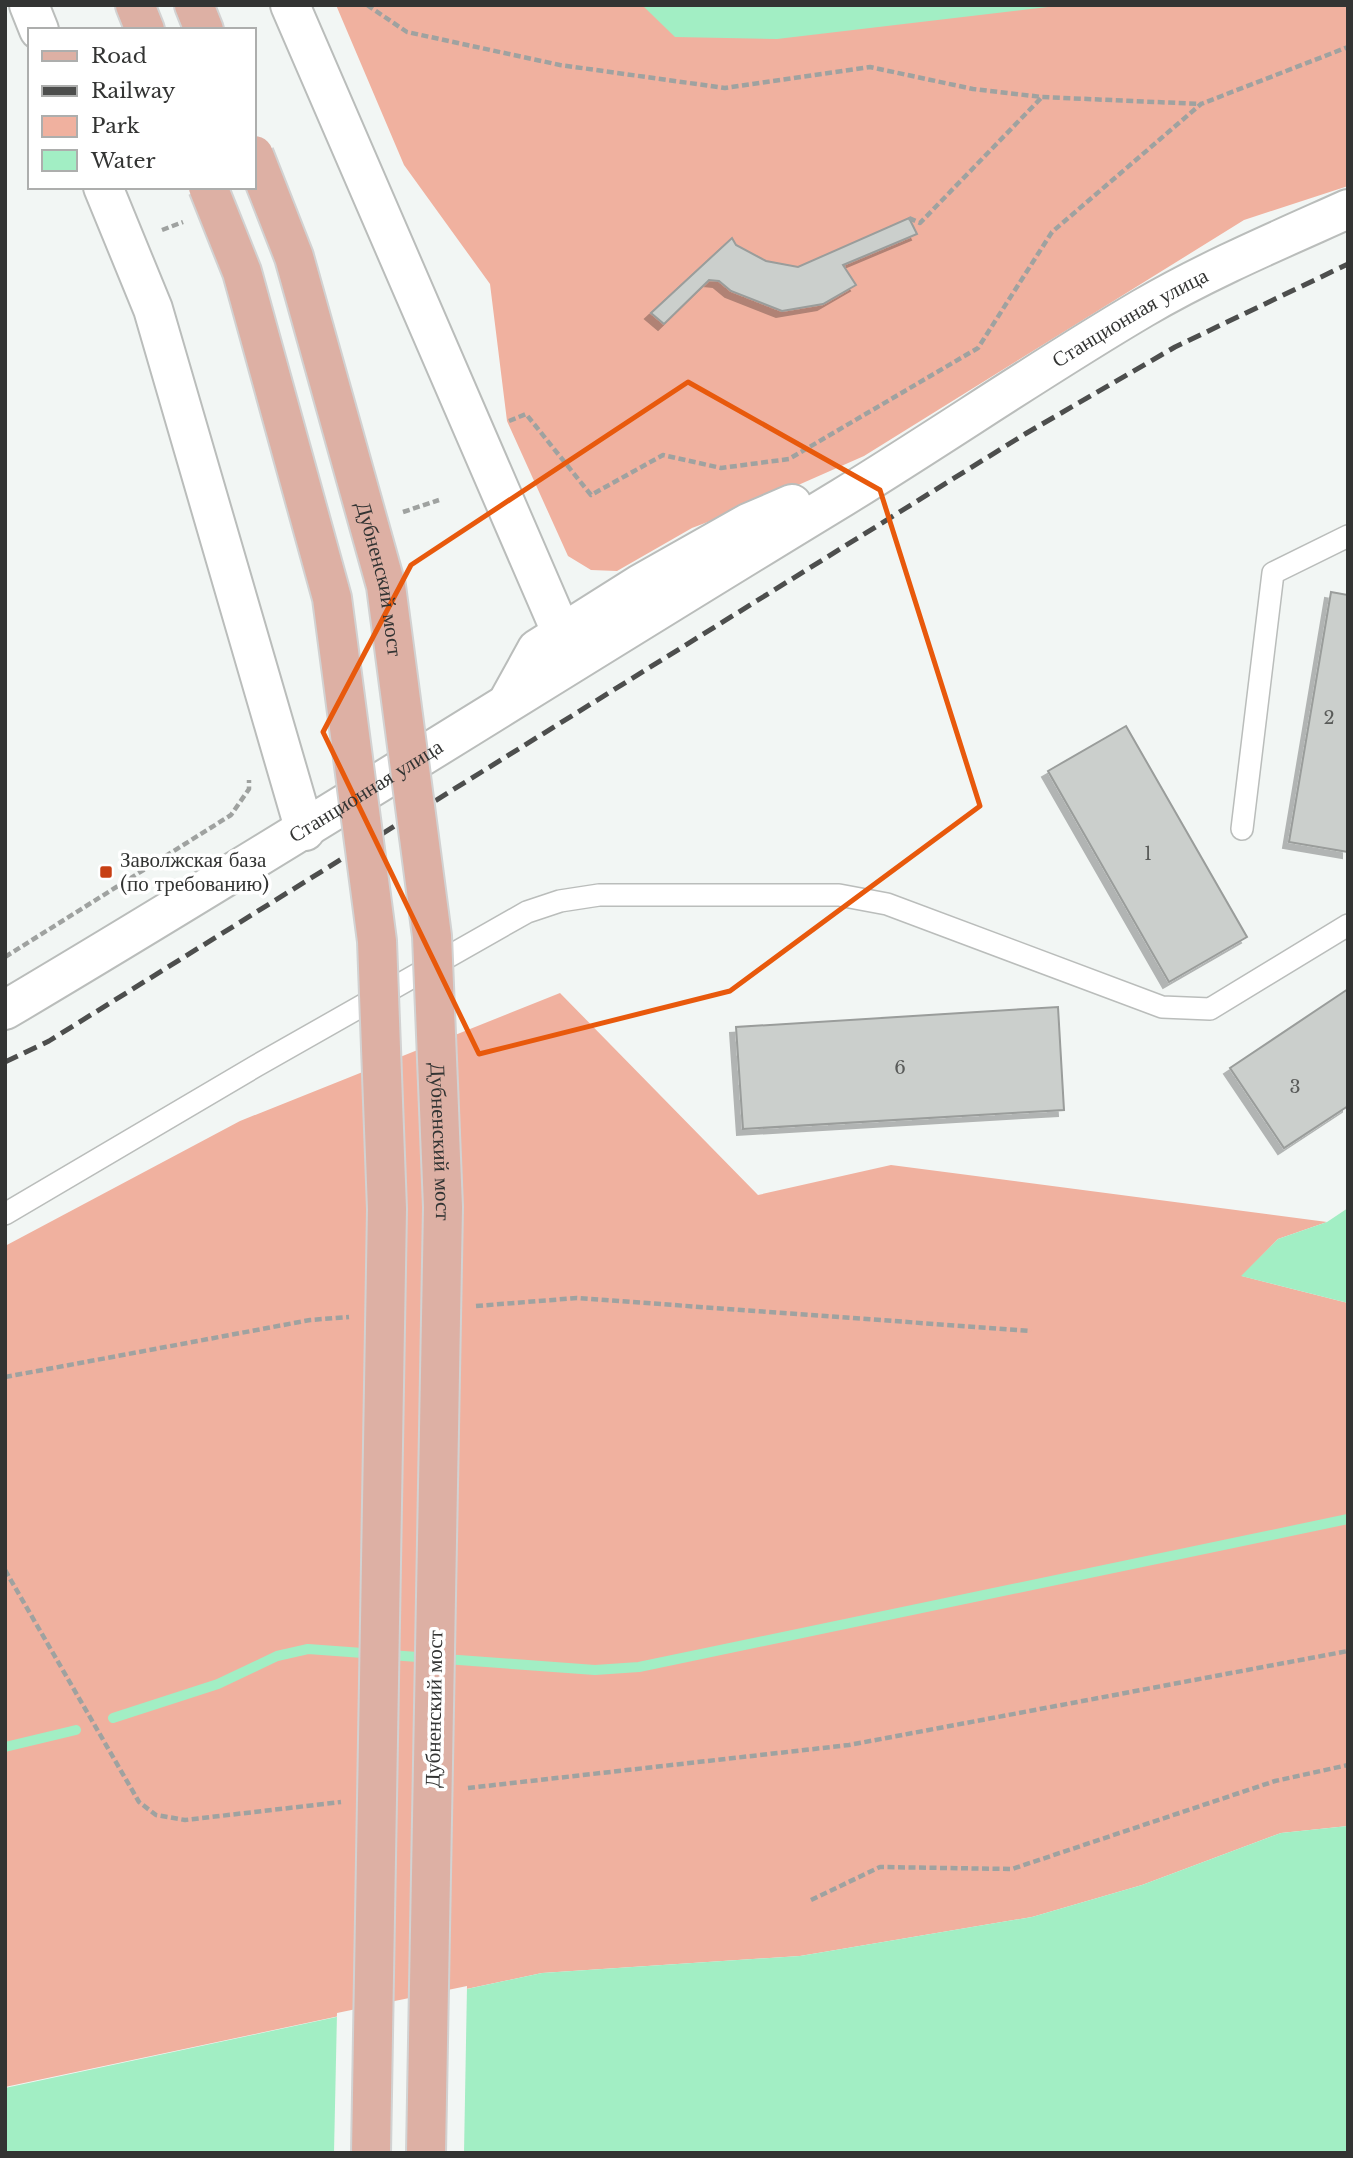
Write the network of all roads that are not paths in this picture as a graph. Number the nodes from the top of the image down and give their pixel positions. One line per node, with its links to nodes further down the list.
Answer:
1 (29, 5): 5 (main road)
2 (135, 5): 6 (main road)
3 (194, 5): 7 (main road)
4 (290, 5): 14 (main road)
5 (38, 28)
6 (144, 28)
7 (203, 28)
8 (256, 160): 22 (main road, Дубненский мост, bridge)
9 (104, 189): 17 (main road)
10 (202, 202): 21 (main road, bridge)
11 (1348, 209): 12 (main road, Станционная улица)
12 (926, 446): 14 (main road, Станционная улица); 15 (main road, Станционная улица)
13 (1348, 536): 16 (lane)
14 (562, 634): 15 (main road, Станционная улица)
15 (508, 701): 17 (main road, Станционная улица)
16 (1242, 829)
17 (305, 831): 19 (main road, Станционная улица)
18 (1348, 925): 20 (lane)
19 (5, 1010)
20 (5, 1214)
21 (371, 2153)
22 (426, 2153)

